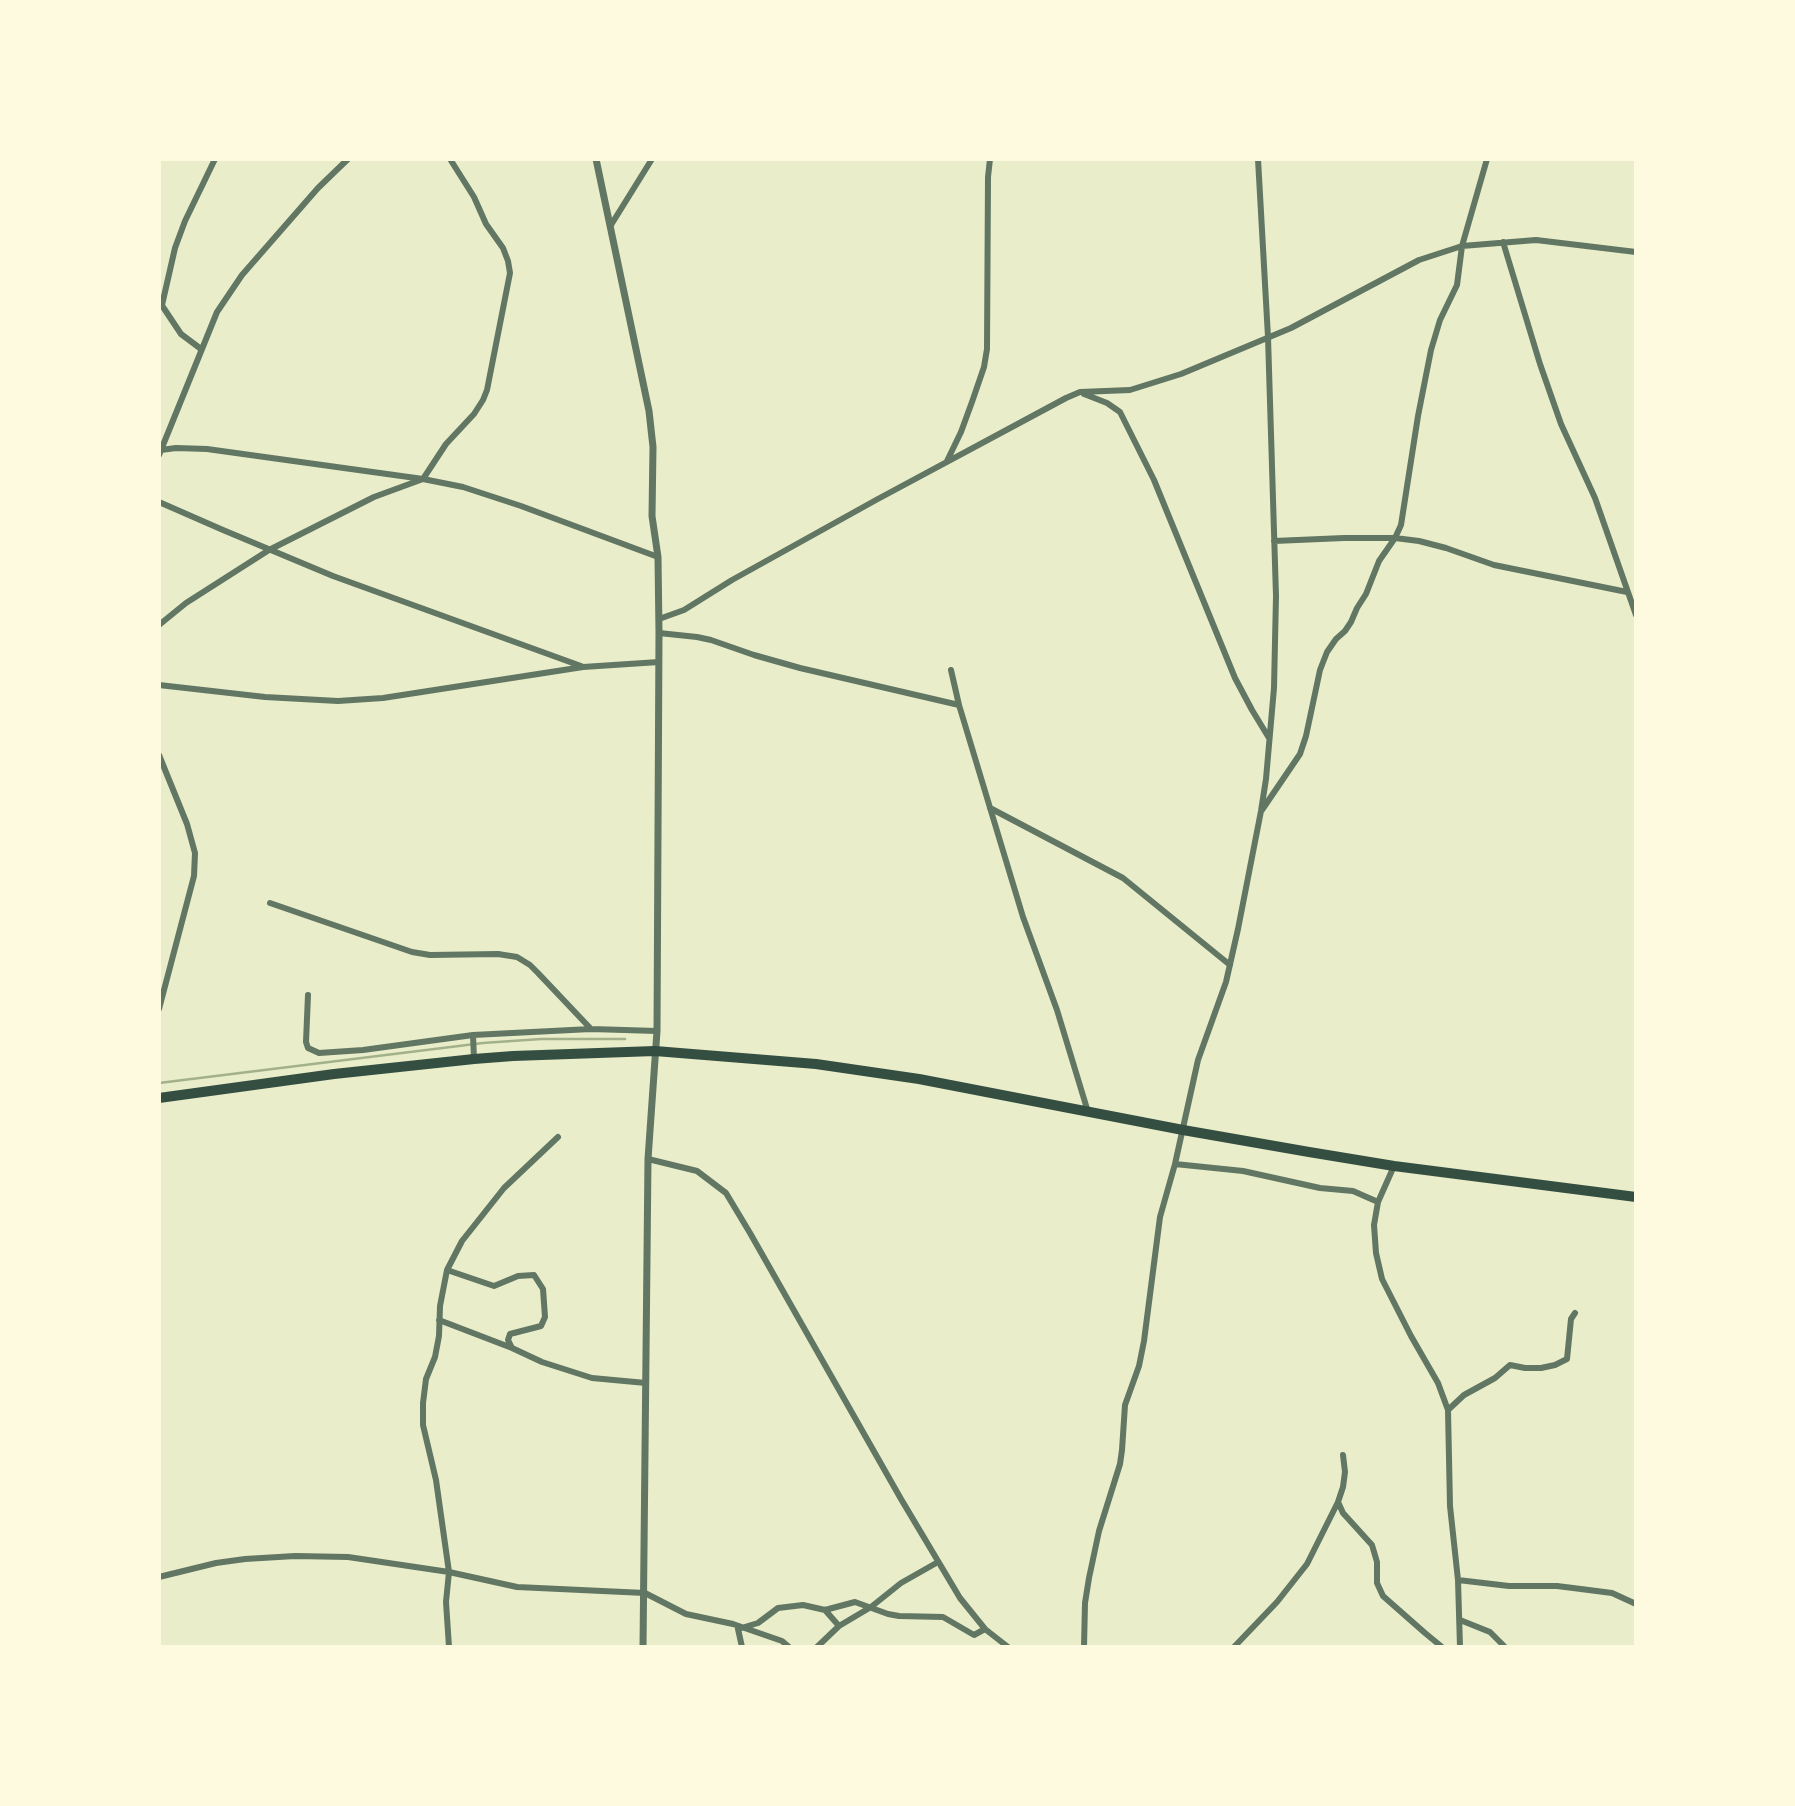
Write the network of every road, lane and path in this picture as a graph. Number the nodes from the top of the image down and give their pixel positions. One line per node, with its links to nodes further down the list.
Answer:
1 (215, 159): 14 (street)
2 (348, 159): 16 (street)
3 (450, 159): 20 (street)
4 (589, 159): 9 (street)
5 (652, 159): 10 (street)
6 (990, 159): 19 (street)
7 (1258, 159): 15 (street)
8 (1487, 159): 12 (street)
9 (597, 162): 10 (street)
10 (611, 225): 25 (street)
11 (1503, 242): 12 (street); 13 (street); 26 (street)
12 (1462, 246): 15 (street); 22 (street)
13 (1636, 252)
14 (161, 303): 16 (street)
15 (1268, 337): 17 (street); 23 (street)
16 (201, 349): 18 (street)
17 (1080, 392): 19 (street); 36 (street)
18 (160, 452): 20 (street)
19 (947, 461): 28 (street)
20 (423, 479): 24 (street); 25 (street)
21 (159, 502): 24 (street)
22 (1395, 538): 23 (street); 26 (street); 39 (street)
23 (1274, 541): 36 (street)
24 (269, 550): 29 (street); 32 (street)
25 (658, 557): 28 (street)
26 (1627, 592): 27 (street)
27 (1636, 615)
28 (659, 620): 30 (street)
29 (159, 625)
30 (659, 633): 31 (street); 35 (street)
31 (659, 662): 32 (street); 45 (street)
32 (583, 667): 34 (street)
33 (951, 670): 35 (street)
34 (159, 685)
35 (959, 705): 38 (street)
36 (1269, 738): 39 (street)
37 (159, 755): 43 (street)
38 (990, 808): 41 (street); 50 (street)
39 (1261, 811): 41 (street)
40 (270, 903): 44 (street)
41 (1230, 965): 51 (street)
42 (307, 995): 46 (street)
43 (159, 1009)
44 (591, 1029): 45 (street); 46 (street)
45 (657, 1031): 47 (street)
46 (473, 1037): 48 (street)
47 (655, 1051): 48 (main road); 50 (main road); 53 (street)
48 (474, 1054): 49 (main road)
49 (159, 1098)
50 (1088, 1112): 51 (main road)
51 (1182, 1130): 54 (street); 55 (main road)
52 (558, 1137): 58 (street)
53 (648, 1160): 62 (street); 66 (street)
54 (1175, 1164): 57 (street); 84 (street)
55 (1394, 1166): 56 (main road); 57 (street)
56 (1636, 1197)
57 (1378, 1202): 63 (street)
58 (447, 1270): 60 (street); 61 (street)
59 (1574, 1313): 63 (street)
60 (439, 1320): 61 (street); 67 (street)
61 (512, 1348): 62 (street)
62 (646, 1383): 70 (street)
63 (1448, 1410): 69 (street)
64 (1343, 1455): 65 (street)
65 (1338, 1502): 85 (street); 86 (street)
66 (938, 1562): 72 (street); 77 (street)
67 (449, 1573): 68 (street); 70 (street); 78 (street)
68 (159, 1577)
69 (1458, 1580): 71 (street); 74 (street)
70 (645, 1593): 76 (street); 79 (street)
71 (1636, 1604)
72 (871, 1607): 73 (street); 75 (street); 77 (street)
73 (825, 1610): 75 (street); 76 (street)
74 (1460, 1619): 87 (street); 88 (street)
75 (839, 1626): 82 (street)
76 (744, 1628): 80 (street); 81 (street)
77 (985, 1629): 83 (street)
78 (449, 1647)
79 (643, 1647)
80 (742, 1647)
81 (789, 1647)
82 (817, 1647)
83 (1008, 1647)
84 (1084, 1647)
85 (1234, 1647)
86 (1442, 1647)
87 (1460, 1647)
88 (1505, 1647)

